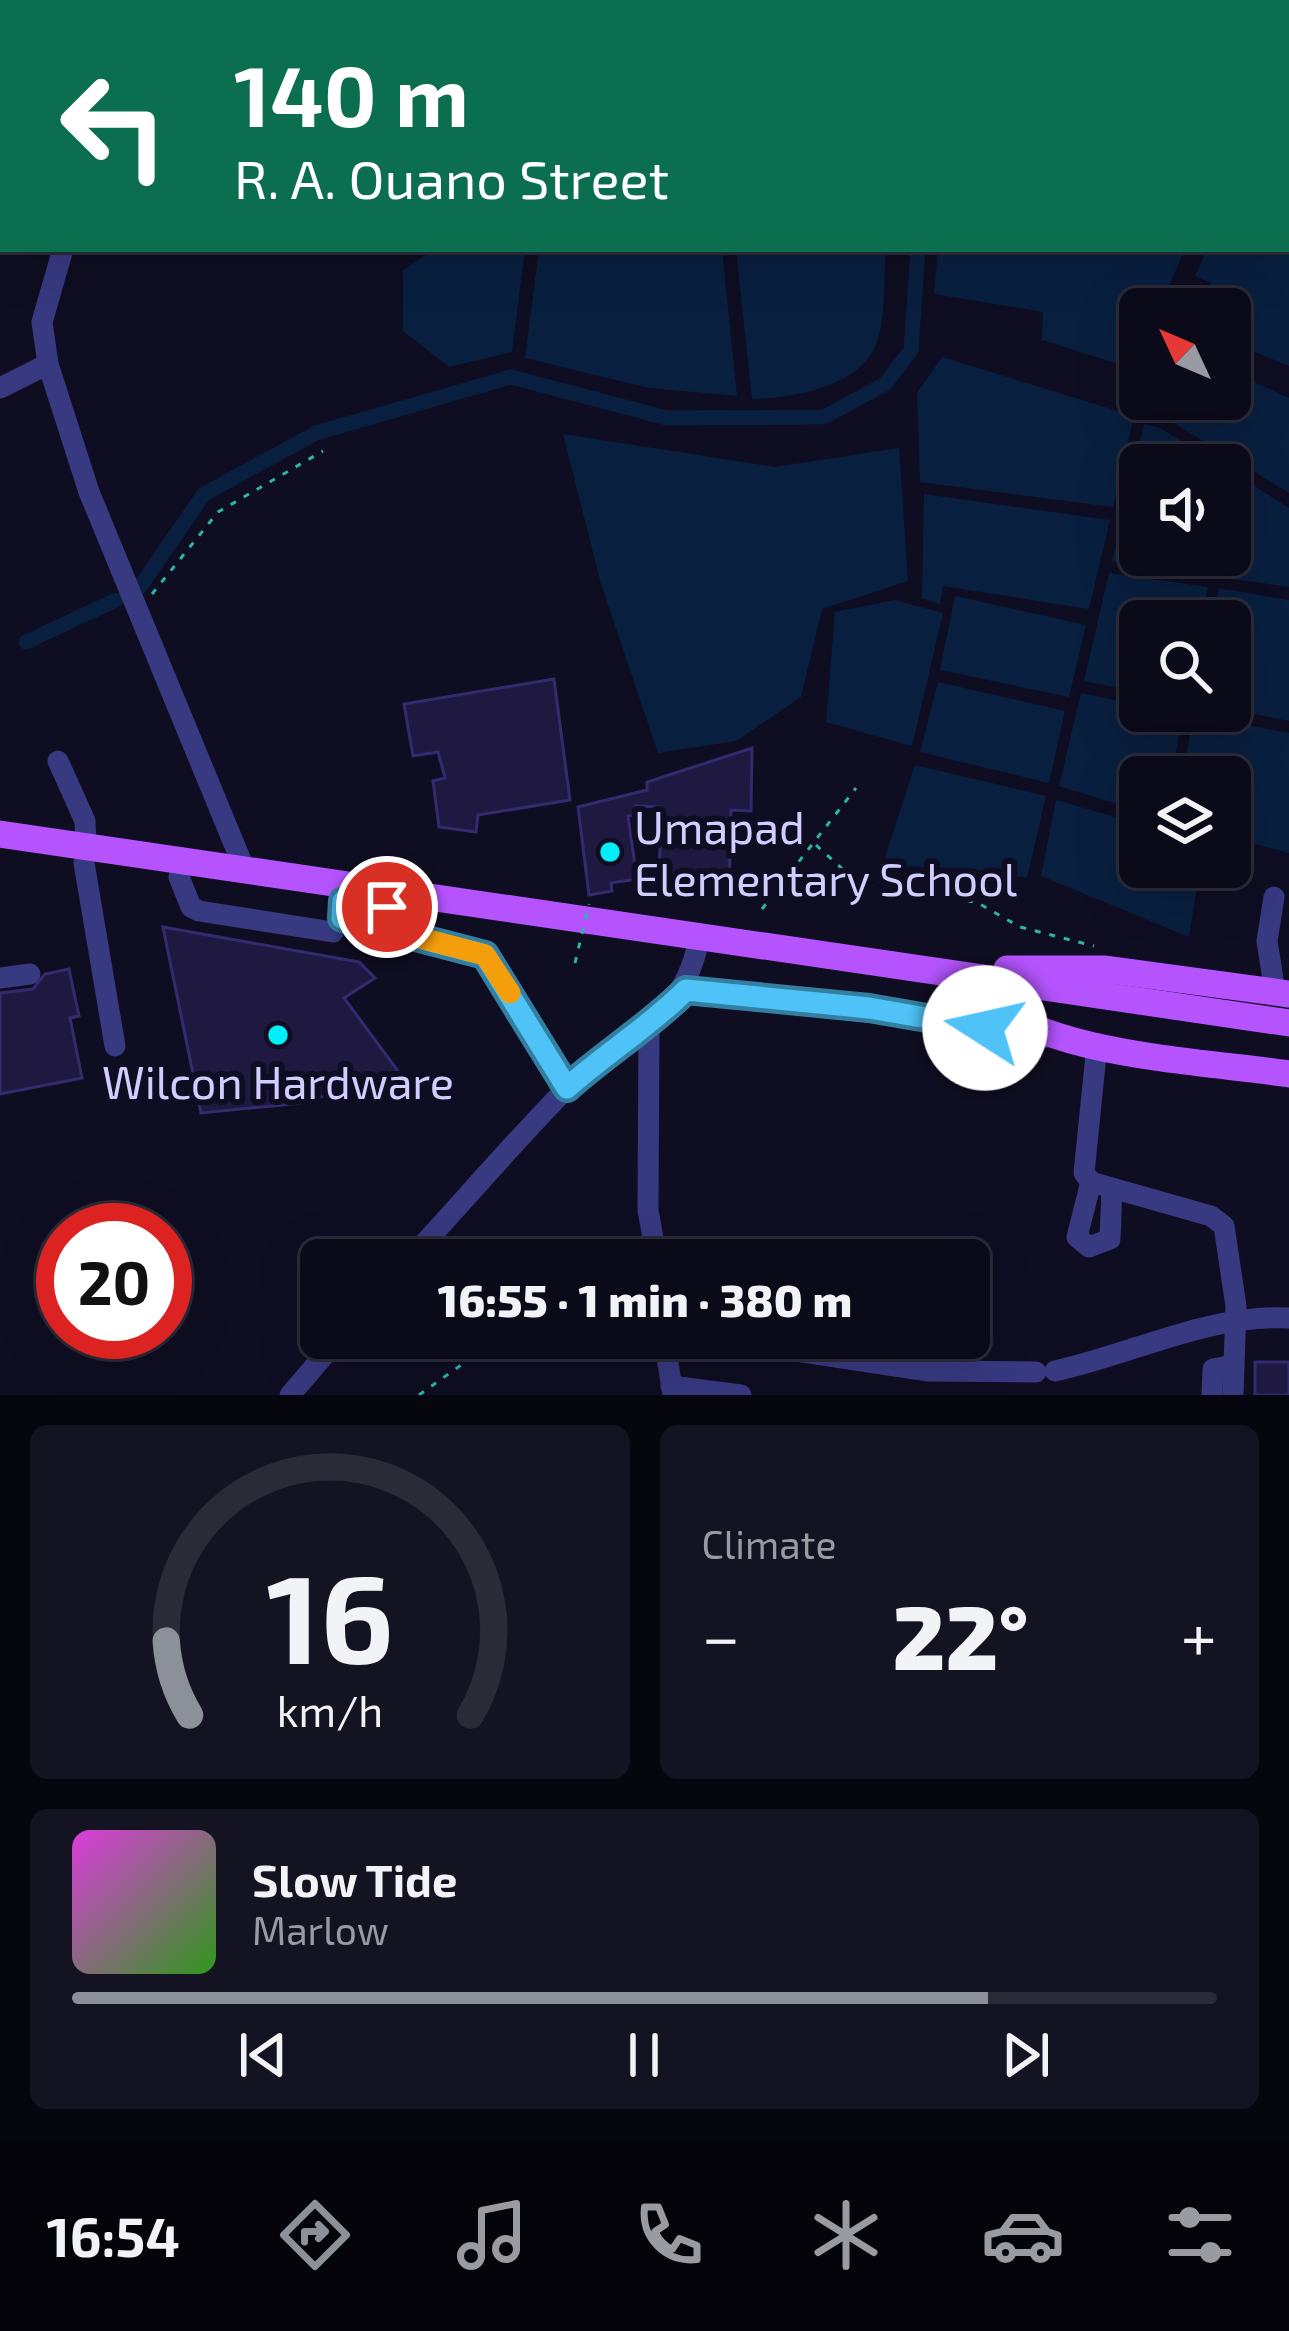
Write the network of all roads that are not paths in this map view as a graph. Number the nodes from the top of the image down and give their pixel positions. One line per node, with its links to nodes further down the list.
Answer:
1 (62, 252): 2 (street)
2 (48, 364): 3 (street); 8 (street)
3 (0, 388)
4 (58, 761): 7 (street)
5 (0, 834): 7 (main road)
6 (0, 852): 7 (main road)
7 (85, 854): 8 (main road); 10 (main road); 22 (street)
8 (244, 868): 14 (main road)
9 (1274, 897): 16 (street)
10 (342, 909): 11 (main road); 24 (street)
11 (696, 952): 14 (main road); 15 (street)
12 (30, 974): 13 (street)
13 (0, 978)
14 (984, 985): 16 (main road); 17 (main road); 19 (main road); 20 (main road)
15 (686, 990): 18 (street); 19 (street)
16 (1282, 993)
17 (1289, 1023)
18 (649, 1028): 24 (street); 26 (street)
19 (1049, 1037): 21 (main road)
20 (1289, 1040)
21 (1097, 1045): 23 (main road); 27 (street)
22 (115, 1046)
23 (1289, 1074)
24 (567, 1088): 25 (street)
25 (428, 1239)
26 (653, 1239)
27 (1236, 1318): 28 (street); 31 (street); 32 (street)
28 (1289, 1318)
29 (321, 1359): 34 (street)
30 (667, 1359): 33 (street)
31 (848, 1359)
32 (1234, 1365): 36 (street); 37 (street)
33 (672, 1390): 35 (street)
34 (290, 1395)
35 (741, 1395)
36 (1212, 1395)
37 (1233, 1395)

